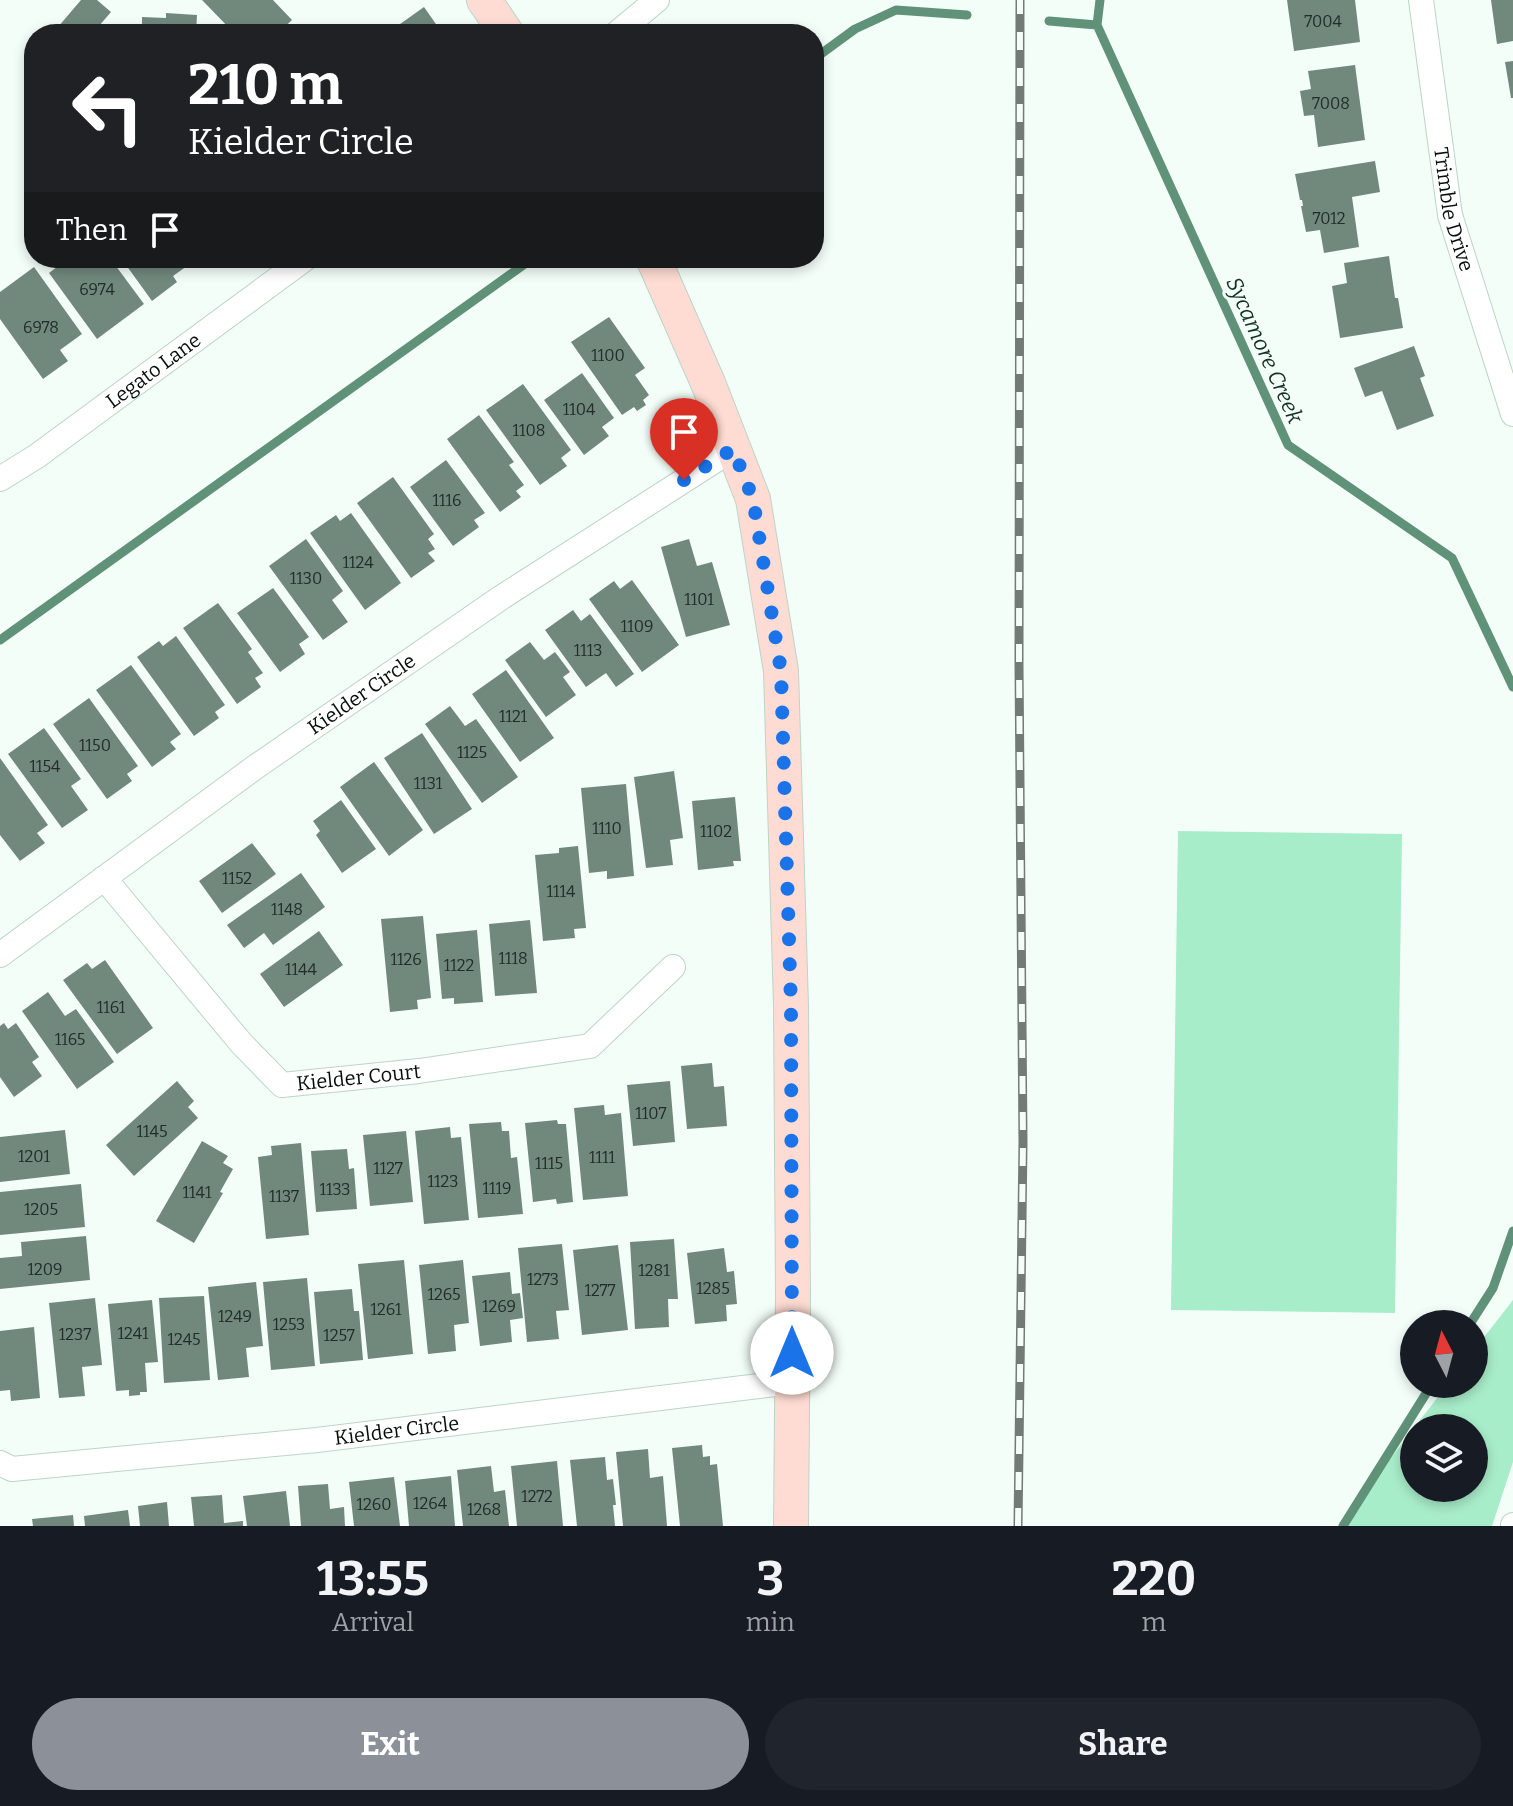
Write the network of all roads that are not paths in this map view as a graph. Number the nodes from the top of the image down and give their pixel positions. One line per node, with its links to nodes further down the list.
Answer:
1 (484, 0): 4 (street)
2 (657, 0): 5 (street)
3 (1421, 0): 8 (street, Trimble Drive)
4 (500, 24)
5 (628, 24)
6 (292, 268): 10 (street, Legato Lane)
7 (657, 268): 9 (street)
8 (1512, 408)
9 (733, 449): 11 (street, Kielder Circle); 14 (street)
10 (0, 479)
11 (104, 878): 12 (street, Kielder Circle); 13 (street, Kielder Court)
12 (0, 955)
13 (673, 967)
14 (792, 1382): 15 (street, Kielder Circle); 16 (street)
15 (0, 1463)
16 (791, 1526)

